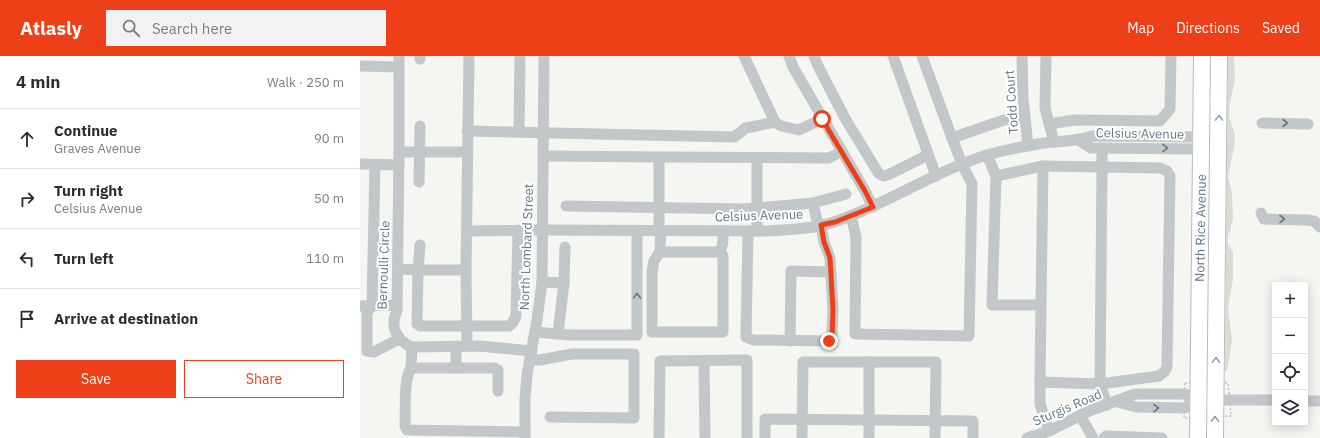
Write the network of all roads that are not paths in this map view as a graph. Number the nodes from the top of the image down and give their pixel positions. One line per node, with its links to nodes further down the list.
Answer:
1 (469, 56): 23 (street)
2 (520, 56): 24 (street)
3 (544, 56): 25 (street, North Lombard Street)
4 (744, 56): 18 (street)
5 (789, 56): 17 (street)
6 (814, 56): 36 (street)
7 (893, 56): 36 (street)
8 (922, 56): 26 (street)
9 (1022, 56): 16 (street, Todd Court)
10 (1046, 56): 20 (street)
11 (1171, 56): 20 (street)
12 (1202, 56): 29 (highway, North Rice Avenue)
13 (1219, 56): 58 (highway, North Rice Avenue, one-way to 13)
14 (399, 62): 15 (street); 33 (street, Bernoulli Circle)
15 (360, 66)
16 (1024, 117): 26 (street); 30 (street, Todd Court)
17 (822, 119): 18 (street); 32 (street)
18 (775, 122): 25 (street)
19 (1262, 123): 21 (street, one-way to 21)
20 (1050, 124): 28 (street)
21 (1308, 124)
22 (420, 126): 34 (street)
23 (467, 131): 24 (street); 35 (street)
24 (519, 132): 25 (street)
25 (544, 132): 38 (street, North Lombard Street)
26 (952, 138): 42 (street)
27 (1080, 141): 28 (street, Celsius Avenue); 29 (street, Celsius Avenue); 31 (street, Celsius Avenue)
28 (1054, 142): 30 (street, Celsius Avenue)
29 (1201, 143): 31 (street, Celsius Avenue, one-way to 29); 58 (highway); 98 (highway, North Rice Avenue)
30 (1028, 146): 37 (street, Celsius Avenue)
31 (1102, 148): 46 (street)
32 (842, 151): 40 (street); 53 (street)
33 (399, 152): 34 (street); 44 (street, Bernoulli Circle)
34 (420, 152): 35 (street); 49 (street)
35 (467, 152): 65 (street)
36 (928, 154): 47 (street)
37 (987, 155): 42 (street, Celsius Avenue); 48 (street)
38 (543, 156): 39 (street); 62 (street, North Lombard Street)
39 (659, 157): 40 (street); 55 (street)
40 (757, 158): 54 (street)
41 (360, 164): 43 (street)
42 (962, 164): 47 (street, Celsius Avenue); 57 (street)
43 (375, 165): 44 (street); 81 (street)
44 (399, 165): 72 (street, Bernoulli Circle)
45 (1043, 166): 46 (street); 48 (street); 79 (street)
46 (1102, 167): 95 (street); 95 (street)
47 (936, 176): 53 (street, Celsius Avenue)
48 (996, 176): 79 (street)
49 (419, 182)
50 (846, 194): 51 (street)
51 (813, 203): 54 (street); 59 (street)
52 (566, 206): 55 (street)
53 (873, 207): 57 (street, Celsius Avenue)
54 (757, 208): 55 (street); 67 (street)
55 (659, 209): 64 (street)
56 (1262, 213): 60 (street, one-way to 60)
57 (851, 216): 59 (street, Celsius Avenue)
58 (1218, 218): 97 (highway, North Rice Avenue, one-way to 58)
59 (820, 225): 67 (street, Celsius Avenue); 75 (street)
60 (1320, 227)
61 (518, 230): 62 (street, Celsius Avenue); 65 (street, Celsius Avenue); 82 (street)
62 (542, 230): 63 (street, Celsius Avenue); 76 (street, North Lombard Street)
63 (637, 230): 64 (street, Celsius Avenue); 84 (street, one-way to 63)
64 (660, 230): 66 (street, Celsius Avenue); 70 (street)
65 (467, 231): 74 (street)
66 (723, 231): 67 (street, Celsius Avenue); 71 (street)
67 (752, 231): 86 (street)
68 (420, 245): 73 (street)
69 (565, 247): 77 (street)
70 (661, 250): 71 (street); 71 (street)
71 (720, 251)
72 (398, 269): 73 (street); 78 (street, Bernoulli Circle)
73 (418, 270): 74 (street); 82 (street)
74 (466, 270): 82 (street)
75 (830, 272): 86 (street); 86 (street)
76 (542, 282): 77 (street); 83 (street, North Lombard Street)
77 (564, 283): 84 (street)
78 (397, 305): 81 (street); 85 (street, Bernoulli Circle)
79 (1041, 305): 94 (street)
80 (360, 306): 81 (street)
81 (372, 306): 85 (street)
82 (467, 326): 87 (street)
83 (535, 332): 84 (street); 89 (street, North Lombard Street)
84 (558, 334)
85 (399, 338): 88 (street)
86 (790, 341)
87 (462, 346): 88 (street); 89 (street); 93 (street)
88 (412, 347): 92 (street)
89 (531, 355): 104 (street); 109 (street, North Lombard Street)
90 (704, 361): 110 (street); 111 (street); 112 (street)
91 (869, 362): 105 (street); 106 (street); 107 (street)
92 (411, 368): 93 (street); 109 (street)
93 (456, 368): 96 (street)
94 (1040, 382): 95 (street); 108 (street)
95 (1100, 384): 102 (street)
96 (498, 391)
97 (1215, 399): 98 (street, Sturgis Road); 99 (street, Sturgis Road); 123 (highway, North Rice Avenue, one-way to 97)
98 (1198, 400): 102 (street, Sturgis Road); 122 (highway, North Rice Avenue)
99 (1272, 400)
100 (1308, 401): 101 (street)
101 (1320, 401)
102 (1112, 403): 103 (street, Sturgis Road)
103 (1080, 415): 108 (street, Sturgis Road); 119 (street)
104 (550, 417)
105 (802, 419): 106 (street); 113 (street); 114 (street)
106 (869, 420): 107 (street); 115 (street)
107 (935, 420): 116 (street); 117 (street)
108 (1049, 431): 118 (street, Sturgis Road)
109 (525, 435)
110 (659, 438)
111 (705, 438)
112 (747, 438)
113 (765, 438)
114 (802, 438)
115 (868, 438)
116 (935, 438)
117 (973, 438)
118 (1027, 438)
119 (1093, 438)
120 (1104, 438): 121 (street)
121 (1162, 438)
122 (1198, 438)
123 (1215, 438)

